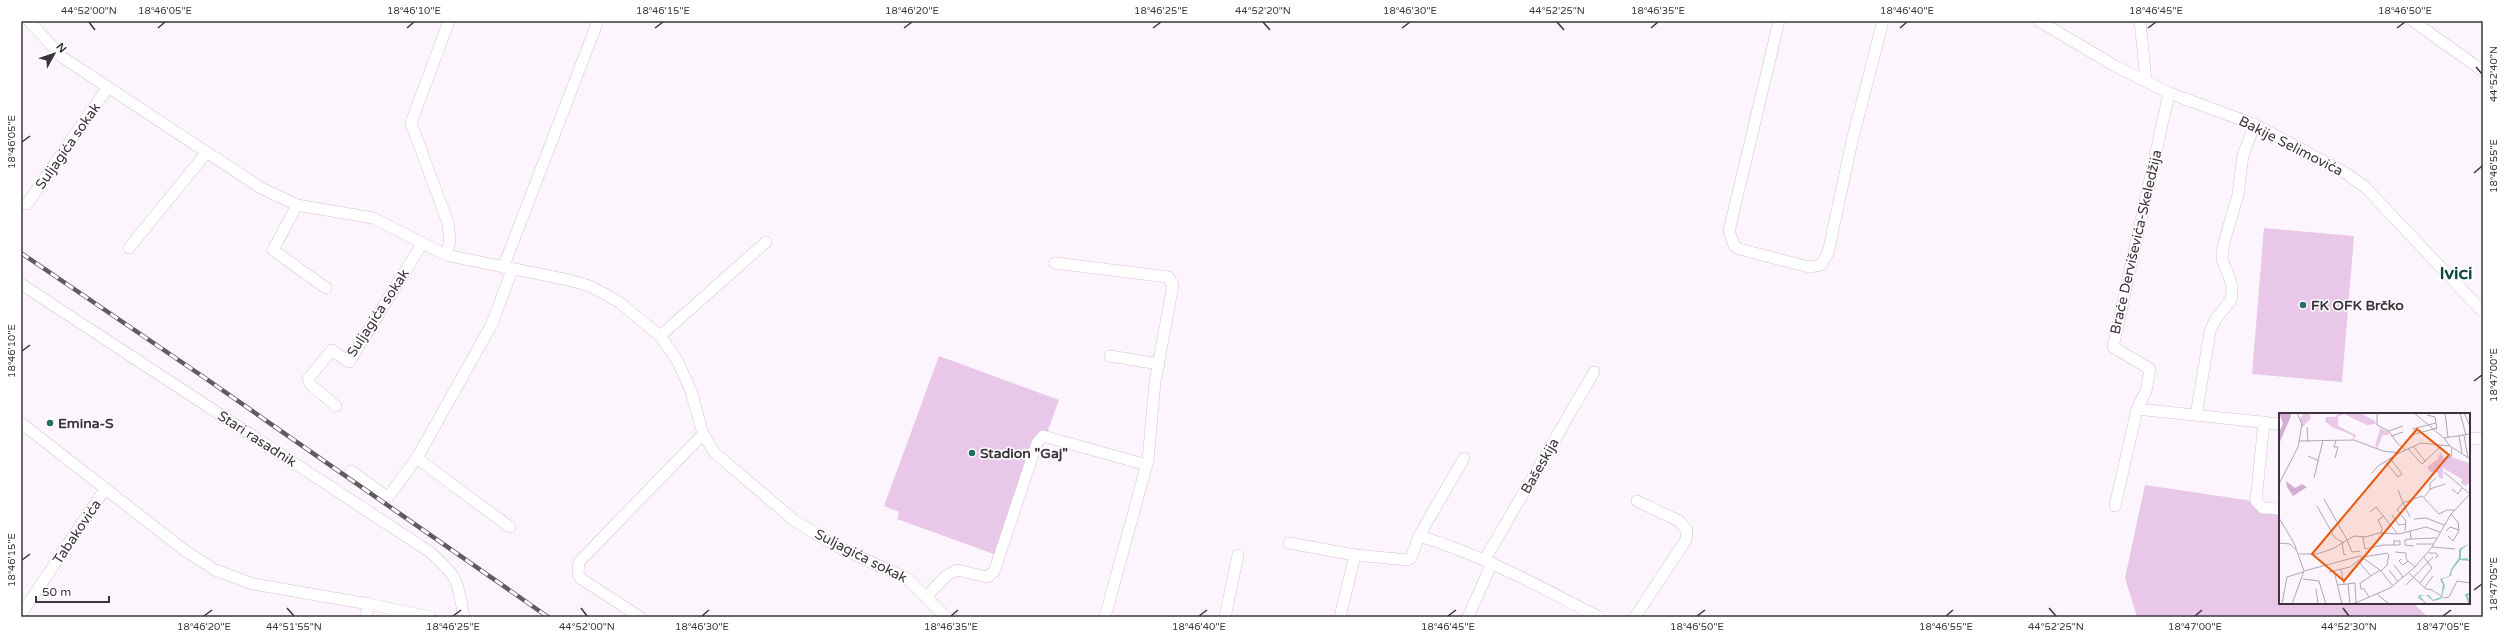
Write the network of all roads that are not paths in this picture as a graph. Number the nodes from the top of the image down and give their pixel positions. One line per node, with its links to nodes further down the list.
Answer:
1 (29, 21): 11 (street, Suljagića sokak)
2 (448, 21): 20 (street)
3 (598, 21): 22 (street)
4 (1779, 21): 5 (street)
5 (1883, 21)
6 (2039, 21): 10 (street, Bakije Selimovića)
7 (2140, 21): 10 (street)
8 (2413, 21): 9 (street)
9 (2483, 72)
10 (2146, 81): 12 (street, Bakije Selimovića)
11 (108, 87): 14 (street, Suljagića sokak); 15 (street, Suljagića sokak)
12 (2169, 93): 13 (street, Bakije Selimovića); 31 (street, Braće Derviševića-Skeledžija)
13 (2255, 124): 25 (street, Bakije Selimovića); 32 (street)
14 (207, 152): 16 (street, Suljagića sokak); 19 (street)
15 (27, 204)
16 (297, 205): 18 (street, Suljagića sokak); 24 (street)
17 (766, 242): 26 (street)
18 (422, 244): 20 (street, Suljagića sokak); 30 (street, Suljagića sokak)
19 (129, 248)
20 (446, 255): 22 (street, Suljagića sokak)
21 (1055, 263): 28 (street)
22 (508, 269): 26 (street, Suljagića sokak); 39 (street)
23 (21, 284): 58 (street, Stari rasadnik)
24 (326, 288)
25 (2483, 312)
26 (660, 336): 36 (street, Suljagića sokak)
27 (1110, 356): 28 (street)
28 (1159, 364): 41 (street)
29 (1594, 372): 52 (street, Bašeskija)
30 (336, 406)
31 (2137, 409): 32 (street); 45 (street)
32 (2196, 415): 33 (street)
33 (2264, 422): 34 (street); 46 (street)
34 (2279, 424)
35 (23, 427): 43 (street)
36 (704, 434): 53 (street, Suljagića sokak); 59 (street)
37 (2470, 438): 38 (street)
38 (2483, 439)
39 (418, 456): 42 (street); 47 (street)
40 (1464, 458): 48 (street)
41 (1147, 465): 53 (street); 61 (street)
42 (351, 471)
43 (105, 490): 54 (street); 55 (street, Tabakovića)
44 (1637, 501): 66 (street)
45 (2115, 506)
46 (2279, 509)
47 (510, 527)
48 (1420, 536): 51 (street); 52 (street)
49 (1289, 543): 51 (street)
50 (1238, 554): 62 (street)
51 (1355, 555): 63 (street)
52 (1488, 561): 64 (street, Bašeskija); 65 (street)
53 (927, 596): 60 (street, Suljagića sokak)
54 (369, 604): 56 (street); 57 (street)
55 (21, 614)
56 (366, 617)
57 (430, 617)
58 (464, 617)
59 (640, 617)
60 (946, 617)
61 (1105, 617)
62 (1225, 617)
63 (1340, 617)
64 (1468, 617)
65 (1599, 617)
66 (1635, 617)

